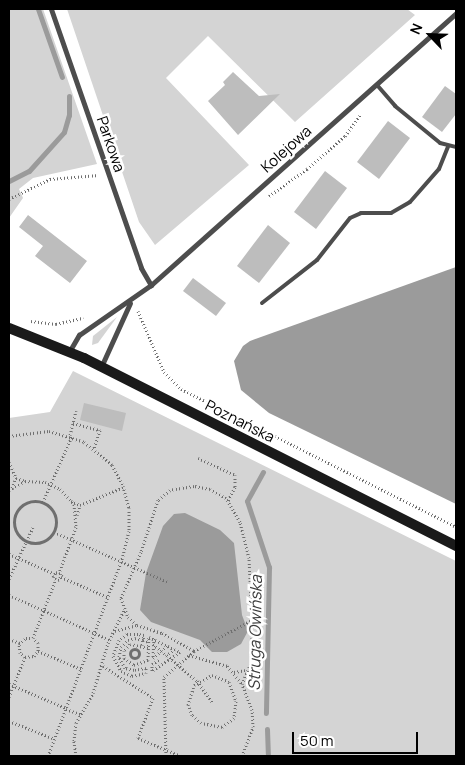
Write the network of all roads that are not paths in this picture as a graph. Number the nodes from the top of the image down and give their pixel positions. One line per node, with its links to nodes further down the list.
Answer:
1 (52, 9): 6 (street, Parkowa)
2 (456, 13): 3 (street, Kolejowa)
3 (377, 85): 4 (lane); 6 (street, Kolejowa)
4 (448, 147): 5 (lane); 8 (lane)
5 (456, 147)
6 (151, 285): 7 (street, Kolejowa)
7 (131, 302): 10 (street, Kolejowa); 11 (street, Kolejowa)
8 (262, 303)
9 (9, 328): 10 (main road, Poznańska)
10 (69, 352): 11 (main road, Poznańska)
11 (101, 367): 12 (main road, Poznańska)
12 (456, 546)

